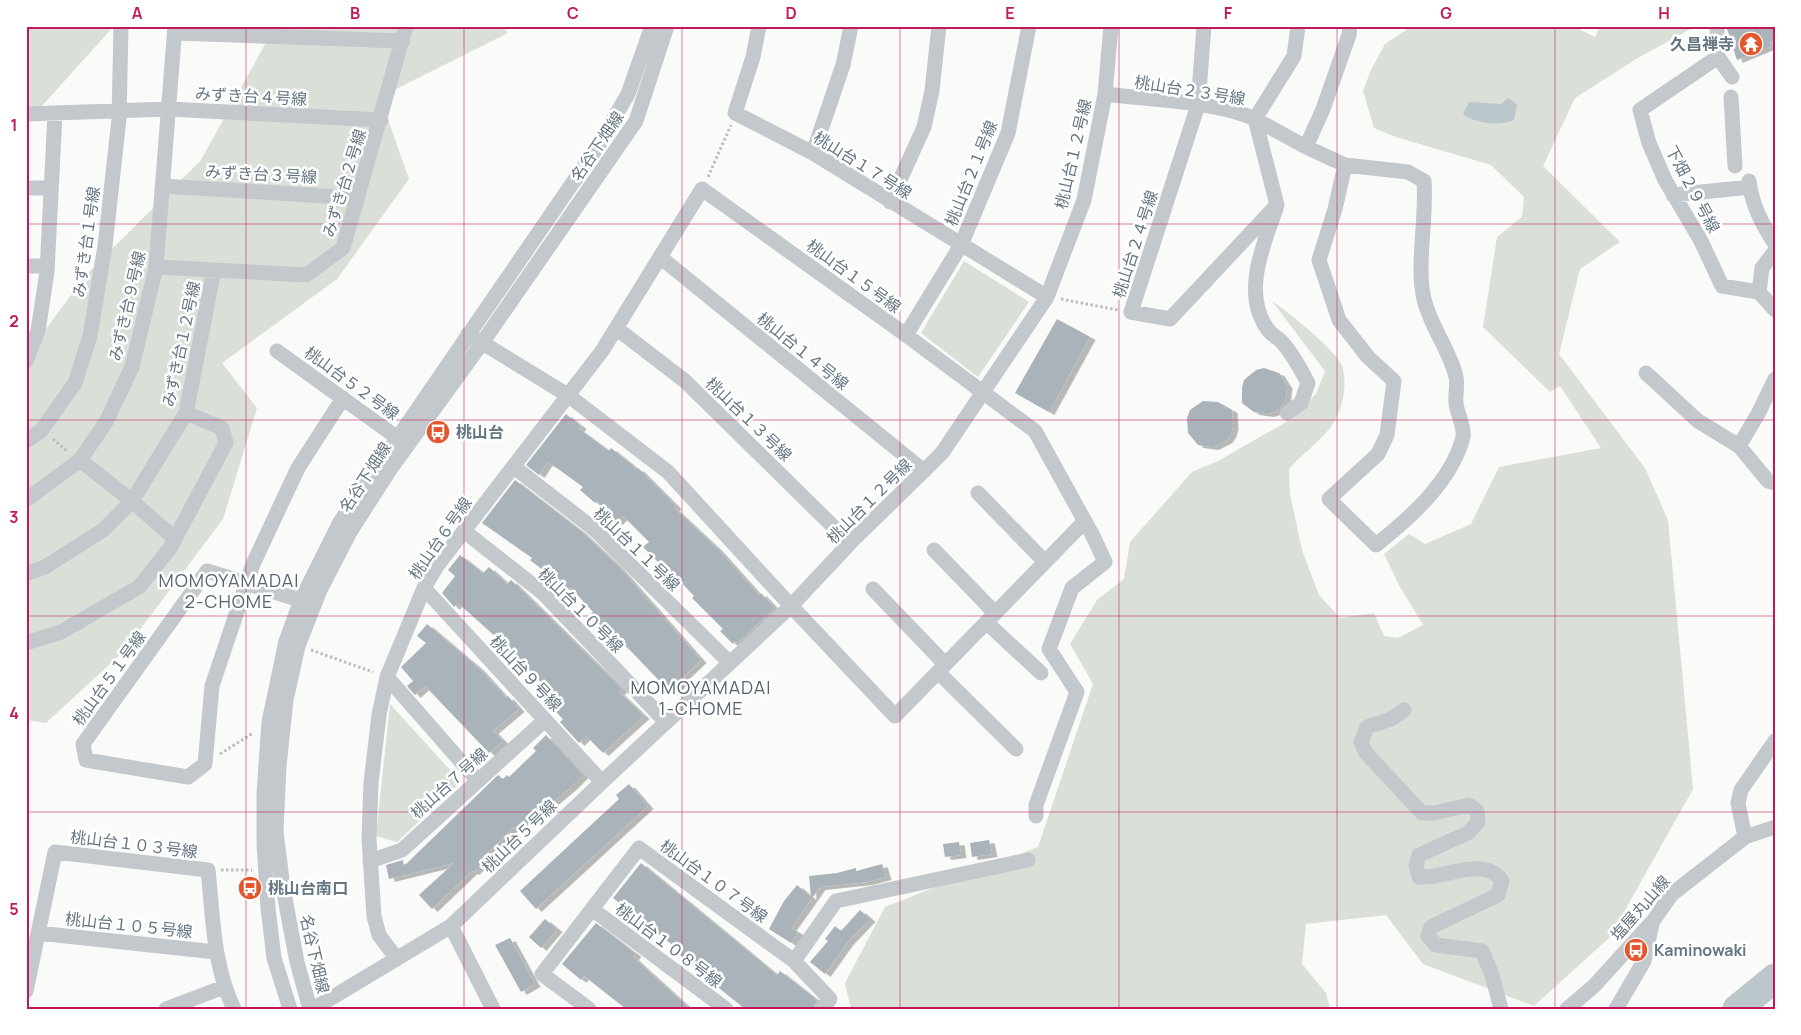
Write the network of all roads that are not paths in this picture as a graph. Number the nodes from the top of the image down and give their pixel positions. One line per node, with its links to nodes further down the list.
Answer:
1 (121, 26): 21 (street, みずき台１号線)
2 (652, 26): 50 (street, 名谷下畑線)
3 (667, 26): 52 (street, 名谷下畑線)
4 (759, 26): 27 (street, 桃山台１７号線)
5 (851, 26): 27 (street)
6 (939, 26): 36 (street)
7 (1029, 26): 39 (street, 桃山台２１号線)
8 (1111, 26): 17 (street, 桃山台１２号線)
9 (1204, 26): 19 (street, 桃山台２４号線)
10 (1298, 26): 24 (street, 桃山台２３号線)
11 (1350, 26): 26 (street)
12 (1717, 26): 15 (street)
13 (175, 30): 14 (street); 20 (street, みずき台９号線)
14 (404, 34): 25 (street, みずき台２号線)
15 (1718, 57): 16 (street); 34 (street, 下畑２９号線)
16 (1732, 77)
17 (1105, 94): 19 (street, 桃山台２３号線); 47 (street, 桃山台１２号線)
18 (1731, 97): 29 (street)
19 (1198, 105): 24 (street, 桃山台２３号線); 37 (street, 桃山台２４号線)
20 (169, 109): 21 (street, みずき台４号線); 25 (street, みずき台４号線); 30 (street, みずき台９号線)
21 (119, 112): 23 (street, みずき台４号線); 63 (street, みずき台１号線)
22 (26, 114): 23 (street, みずき台４号線)
23 (55, 114): 32 (street)
24 (1255, 119): 26 (street); 37 (street)
25 (381, 120): 35 (street, みずき台２号線)
26 (1306, 147): 28 (street)
27 (814, 153): 36 (street, 桃山台１７号線)
28 (1345, 166): 28 (street)
29 (1736, 166)
30 (163, 186): 35 (street, みずき台３号線); 44 (street, みずき台９号線)
31 (26, 188): 32 (street)
32 (51, 188): 43 (street)
33 (702, 189): 41 (street, 桃山台６号線); 51 (street, 桃山台１５号線)
34 (1673, 195): 38 (street); 46 (street, 下畑２９号線)
35 (358, 198): 45 (street, みずき台２号線)
36 (890, 202): 39 (street, 桃山台１７号線)
37 (1277, 206): 62 (street)
38 (1775, 244)
39 (961, 245): 47 (street, 桃山台１７号線); 51 (street, 桃山台２１号線)
40 (1775, 251): 46 (street)
41 (660, 257): 49 (street, 桃山台６号線); 68 (street, 桃山台１４号線)
42 (26, 266): 43 (street)
43 (47, 266): 53 (street)
44 (156, 267): 45 (street, みずき台２号線); 66 (street, みずき台９号線)
45 (214, 270): 61 (street, みずき台１２号線)
46 (1759, 292): 48 (street)
47 (1047, 297): 58 (street, 桃山台１２号線)
48 (1775, 310)
49 (616, 328): 59 (street, 桃山台６号線); 76 (street, 桃山台１３号線)
50 (468, 334): 52 (street); 64 (street, 名谷下畑線)
51 (906, 335): 58 (street, 桃山台１５号線)
52 (482, 342): 59 (street); 64 (street, 名谷下畑線)
53 (30, 344): 55 (street)
54 (277, 351): 60 (street, 桃山台５２号線)
55 (26, 361)
56 (1646, 373): 65 (street)
57 (1775, 379): 65 (street)
58 (984, 394): 68 (street, 桃山台１２号線); 73 (street, 桃山台１５号線)
59 (569, 396): 67 (street, 桃山台６号線); 84 (street)
60 (343, 398): 64 (street, 桃山台５２号線); 80 (street)
61 (186, 413): 72 (street, みずき台１２号線); 75 (street)
62 (1287, 413)
63 (26, 441)
64 (403, 441): 83 (street, 名谷下畑線)
65 (1739, 446): 69 (street)
66 (80, 460): 71 (street, みずき台９号線); 72 (street)
67 (514, 467): 74 (street, 桃山台６号線); 87 (street, 桃山台１１号線)
68 (924, 472): 76 (street, 桃山台１２号線)
69 (1775, 482)
70 (978, 493): 78 (street)
71 (26, 500)
72 (132, 501): 75 (street); 79 (street, みずき台１２号線)
73 (1085, 521): 78 (street); 98 (street, 桃山台１５号線)
74 (464, 531): 81 (street, 桃山台６号線); 93 (street, 桃山台１０号線)
75 (175, 539): 86 (street)
76 (850, 543): 84 (street, 桃山台１２号線)
77 (934, 550): 85 (street)
78 (1045, 562): 85 (street)
79 (26, 574)
80 (246, 585): 80 (street, 桃山台５１号線); 83 (street, 桃山台５１号線)
81 (424, 588): 90 (street, 桃山台６号線); 92 (street, 桃山台９号線)
82 (873, 589): 88 (street)
83 (308, 603): 114 (street, 名谷下畑線); 115 (street, 名谷下畑線)
84 (791, 606): 87 (street, 桃山台１２号線); 88 (street)
85 (991, 618): 88 (street); 89 (street)
86 (26, 643)
87 (730, 663): 93 (street, 桃山台５号線)
88 (942, 668): 95 (street)
89 (1041, 673)
90 (387, 677): 96 (street); 102 (street, 桃山台６号線)
91 (1404, 710): 120 (street)
92 (545, 720): 96 (street, 桃山台７号線); 97 (street, 桃山台９号線)
93 (666, 722): 97 (street, 桃山台５号線)
94 (1775, 741): 100 (street)
95 (1016, 749)
96 (478, 781): 102 (street, 桃山台７号線)
97 (602, 782): 105 (street, 桃山台５号線)
98 (1036, 816)
99 (1775, 827): 100 (street, 塩屋丸山線)
100 (1744, 837): 104 (street, 塩屋丸山線)
101 (1028, 860): 109 (street)
102 (370, 861): 108 (street, 桃山台６号線)
103 (592, 909): 109 (street, 桃山台１０７号線); 117 (street, 桃山台１０７号線); 118 (street, 桃山台１０８号線)
104 (1653, 921): 121 (street, 塩屋丸山線); 122 (street)
105 (451, 926): 108 (street, 桃山台５号線); 116 (street)
106 (38, 933): 107 (street, 桃山台１０５号線); 107 (street, 桃山台１０３号線); 111 (street, 桃山台１０３号線)
107 (216, 952): 110 (street, 桃山台１０３号線)
108 (397, 960): 115 (street, 桃山台５号線)
109 (794, 961): 119 (street, 桃山台１０７号線)
110 (224, 987): 112 (street); 113 (street, 桃山台１０３号線)
111 (26, 991)
112 (166, 1009)
113 (234, 1009)
114 (290, 1009)
115 (312, 1009)
116 (494, 1009)
117 (589, 1009)
118 (726, 1009)
119 (822, 1009)
120 (1501, 1009)
121 (1567, 1009)
122 (1616, 1009)

